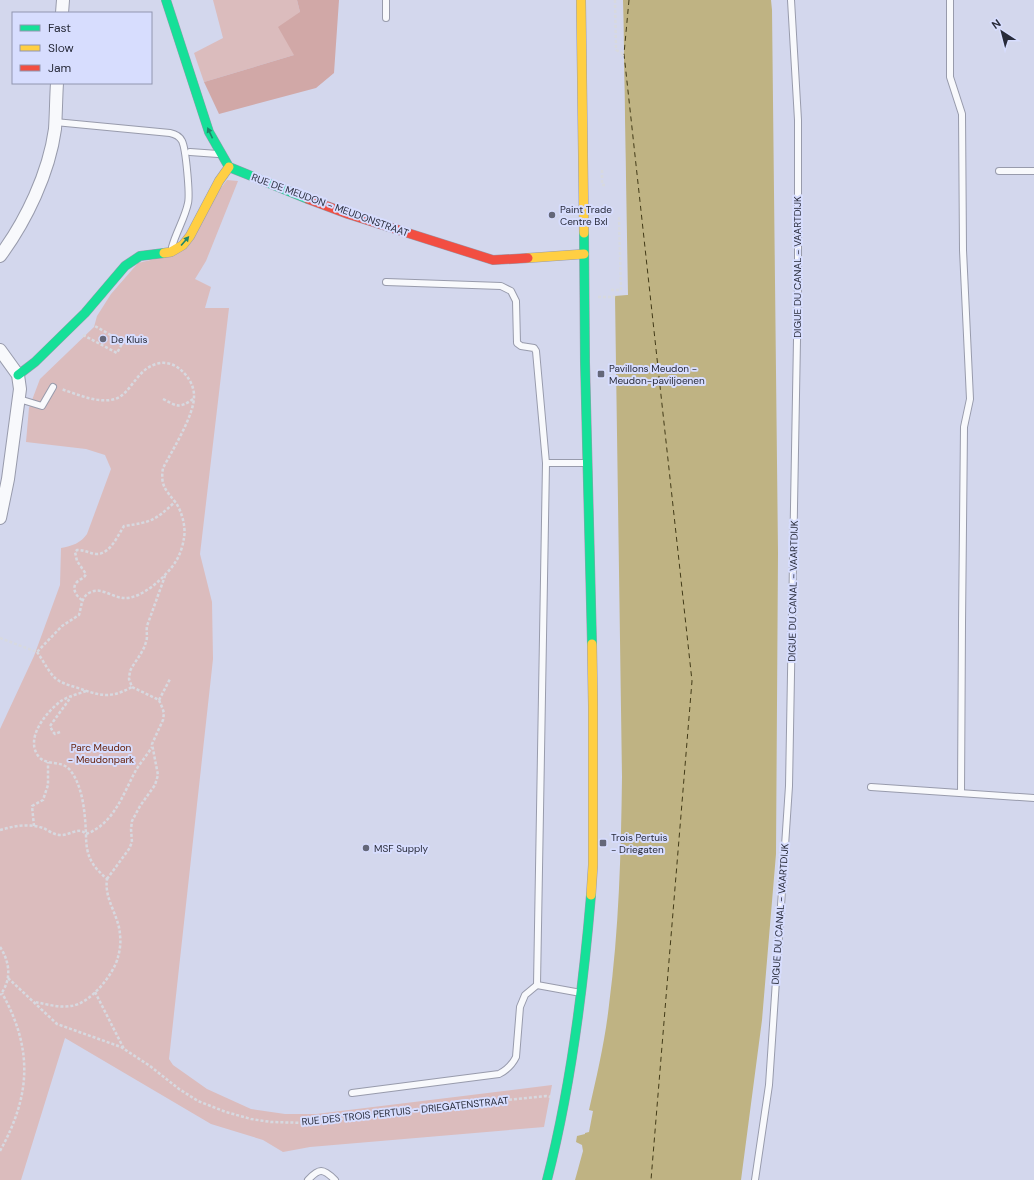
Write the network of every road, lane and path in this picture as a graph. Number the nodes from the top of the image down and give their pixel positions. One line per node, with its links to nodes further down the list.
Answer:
1 (63, 0): 8 (street)
2 (166, 0): 14 (main road, one-way to 2)
3 (386, 0): 9 (lane)
4 (581, 0): 22 (main road)
5 (615, 0): 10 (path)
6 (791, 0): 73 (lane, DIGUE DU CANAL - VAARTDIJK)
7 (950, 0): 53 (lane)
8 (62, 12)
9 (386, 18)
10 (622, 56)
11 (57, 84): 12 (street)
12 (55, 122): 21 (lane); 23 (street)
13 (190, 152): 14 (lane)
14 (221, 155): 15 (main road)
15 (229, 167): 21 (main road, one-way to 15); 22 (main road, RUE DE MEUDON - MEUDONSTRAAT)
16 (602, 170): 19 (path)
17 (999, 171): 18 (lane)
18 (1034, 171)
19 (605, 185)
20 (619, 215): 25 (path)
21 (171, 252): 31 (main road)
22 (584, 254): 37 (main road)
23 (0, 256)
24 (386, 282): 36 (lane)
25 (611, 290)
26 (614, 296): 27 (path)
27 (598, 297)
28 (92, 325): 29 (path)
29 (82, 335)
30 (0, 350): 31 (street)
31 (18, 374): 33 (street)
32 (53, 387): 33 (lane); 35 (path)
33 (18, 399): 39 (street)
34 (163, 399): 35 (path)
35 (194, 399): 38 (path)
36 (546, 463): 37 (lane); 61 (lane)
37 (588, 463): 63 (main road)
38 (175, 502): 40 (path); 41 (path)
39 (0, 518)
40 (165, 575): 41 (path); 45 (path)
41 (82, 600): 43 (path)
42 (0, 638): 43 (path)
43 (37, 652): 46 (path)
44 (170, 680): 48 (path)
45 (132, 687): 46 (path); 48 (path)
46 (86, 691): 47 (path)
47 (71, 697): 49 (path); 51 (path)
48 (159, 700): 50 (path)
49 (60, 732)
50 (152, 747): 57 (path); 58 (path)
51 (48, 762): 55 (path); 57 (path)
52 (871, 787): 53 (lane)
53 (961, 793): 54 (lane)
54 (1034, 798)
55 (34, 826): 56 (path); 57 (path)
56 (0, 830)
57 (86, 834): 58 (path)
58 (107, 879): 62 (path)
59 (0, 947): 60 (path)
60 (8, 978): 64 (path); 65 (path, RUE DES TROIS PERTUIS - DRIEGATENSTRAAT)
61 (537, 985): 63 (lane); 67 (lane)
62 (95, 992): 65 (path); 66 (path)
63 (582, 993): 72 (main road)
64 (1, 994): 69 (path)
65 (34, 1002): 66 (path, RUE DES TROIS PERTUIS - DRIEGATENSTRAAT)
66 (124, 1049): 68 (path, RUE DES TROIS PERTUIS - DRIEGATENSTRAAT)
67 (352, 1093)
68 (556, 1099)
69 (0, 1151)
70 (308, 1180): 71 (lane)
71 (335, 1180)
72 (547, 1180)
73 (755, 1180)

